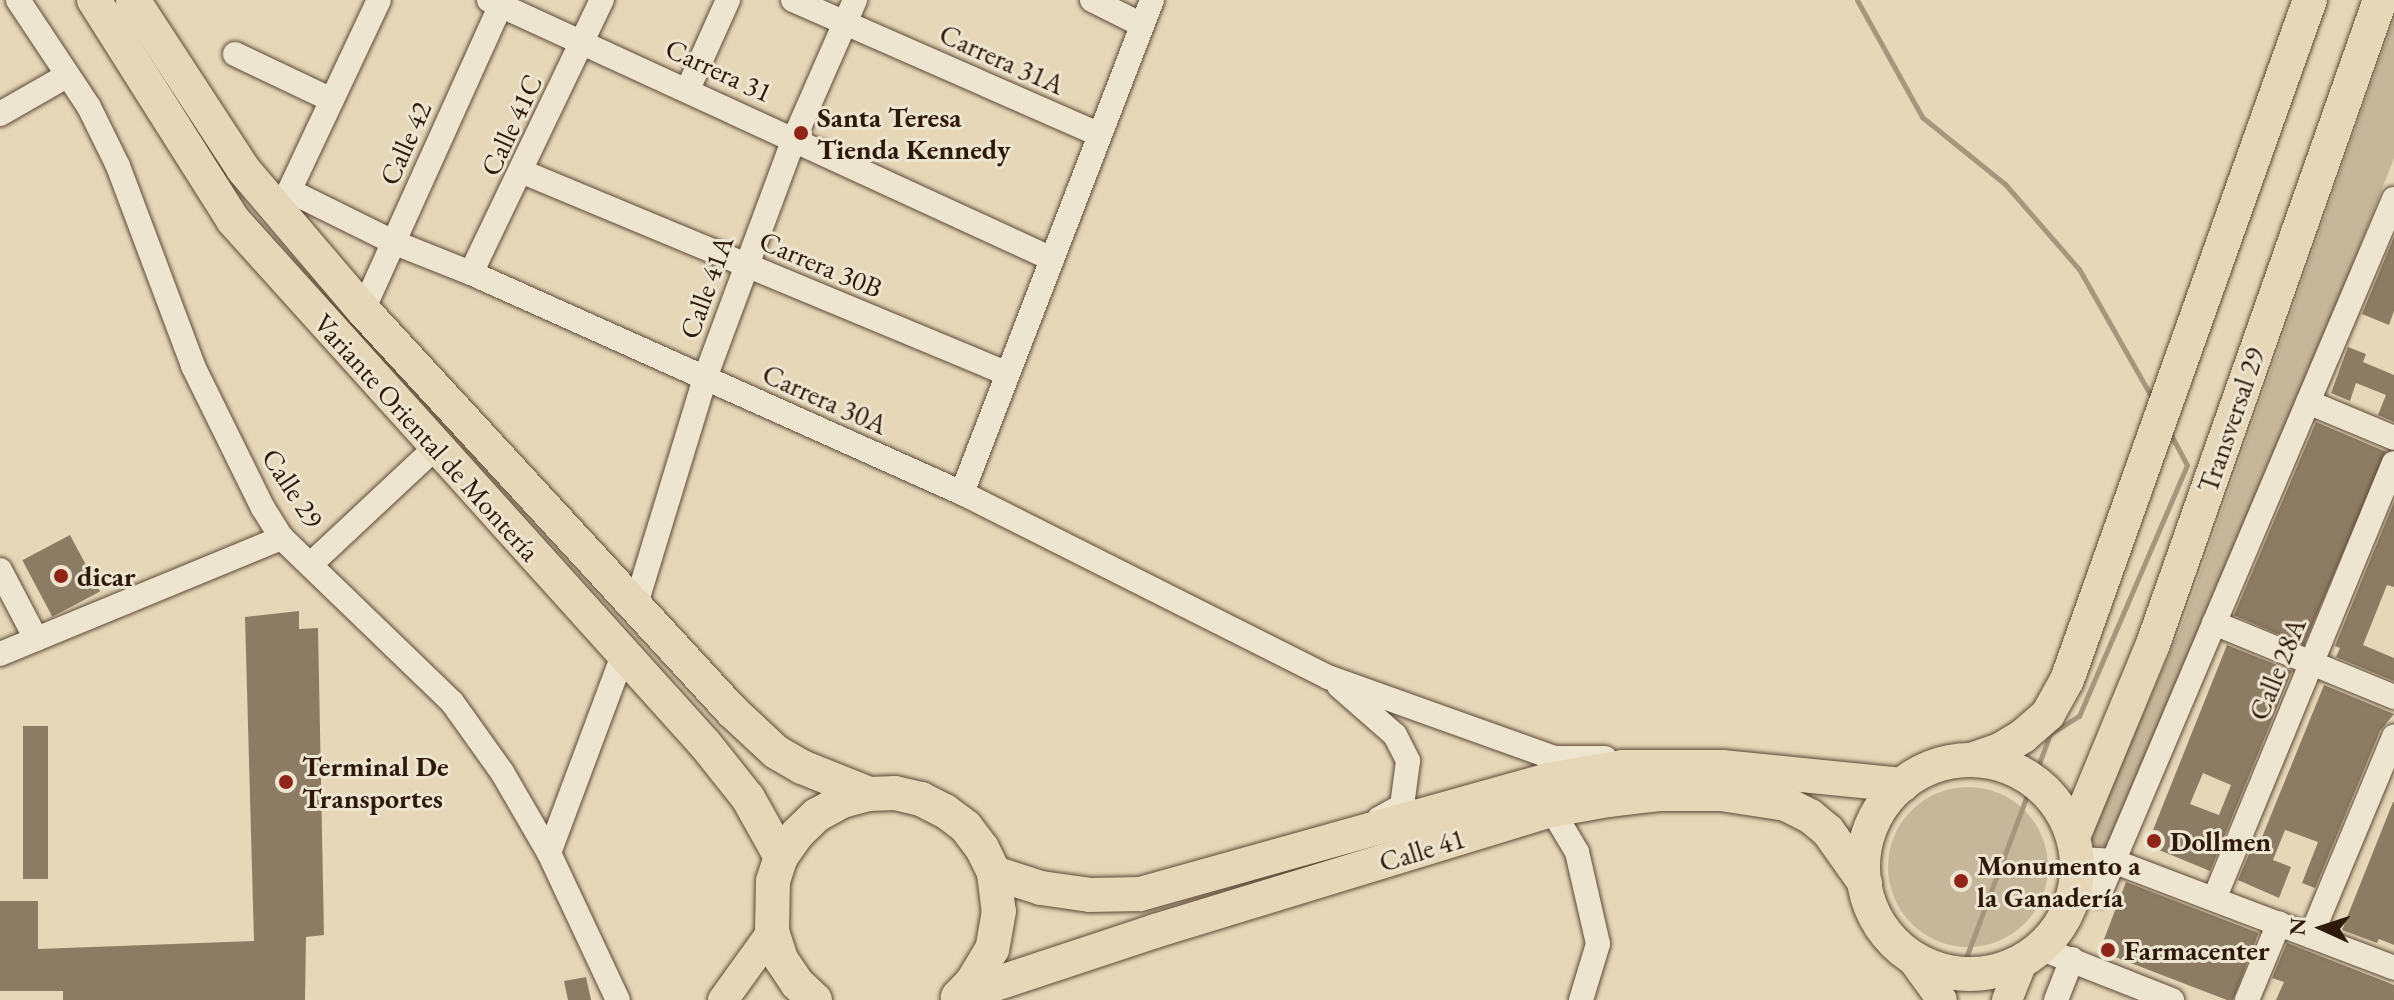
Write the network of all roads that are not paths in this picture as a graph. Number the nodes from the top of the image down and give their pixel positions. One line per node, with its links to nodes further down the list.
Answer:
1 (18, 0): 18 (street, Calle 29)
2 (94, 0): 36 (highway, Variante Oriental de Montería)
3 (379, 0): 20 (street)
4 (602, 0): 16 (street, Calle 41C)
5 (728, 0): 19 (street)
6 (793, 0): 14 (street, Carrera 31A)
7 (855, 0): 14 (street, Calle 41A)
8 (1092, 0): 15 (street)
9 (1152, 0): 15 (street)
10 (2310, 0): 51 (highway)
11 (2380, 0): 57 (highway, Transversal 29)
12 (497, 2): 16 (street, Carrera 31); 27 (street, Calle 42)
13 (146, 8): 26 (highway, Variante Oriental de Montería)
14 (845, 23): 22 (street, Carrera 31A); 23 (street, Calle 41A)
15 (1142, 25): 22 (street)
16 (584, 41): 19 (street, Carrera 31); 24 (street, Calle 41C)
17 (235, 54): 20 (street)
18 (68, 75): 21 (street); 39 (street, Calle 29)
19 (688, 89): 23 (street, Carrera 31)
20 (332, 100): 26 (street)
21 (0, 114)
22 (1100, 135): 28 (street)
23 (794, 139): 28 (street, Carrera 31); 29 (street, Calle 41A)
24 (523, 172): 29 (street, Carrera 30B); 30 (street, Calle 41C)
25 (2394, 199): 34 (street)
26 (285, 200): 27 (street, Carrera 30A); 31 (highway, Variante Oriental de Montería)
27 (393, 242): 30 (street, Carrera 30A); 31 (street, Calle 42)
28 (1052, 259): 32 (street)
29 (746, 265): 32 (street, Carrera 30B); 33 (street, Calle 41A)
30 (471, 273): 33 (street, Carrera 30A)
31 (363, 310): 42 (highway, Variante Oriental de Montería)
32 (1008, 374): 38 (street)
33 (705, 378): 38 (street, Carrera 30A); 42 (street, Calle 41A)
34 (2308, 402): 35 (street); 43 (street)
35 (2394, 438)
36 (436, 447): 40 (street); 46 (highway, Variante Oriental de Montería)
37 (2394, 463): 47 (street, Calle 28A)
38 (962, 493): 48 (street, Carrera 30A)
39 (282, 538): 40 (street, Calle 29); 44 (street)
40 (311, 564): 58 (street, Calle 29)
41 (0, 570): 44 (street)
42 (636, 604): 54 (highway, Variante Oriental de Montería)
43 (2214, 623): 47 (street); 60 (street)
44 (36, 639): 45 (street)
45 (0, 654)
46 (623, 655): 58 (street); 59 (highway, Variante Oriental de Montería)
47 (2311, 663): 49 (street); 64 (street, Calle 28A)
48 (1328, 677): 52 (street); 56 (street)
49 (2394, 697)
50 (2394, 737): 67 (street)
51 (1971, 760): 53 (highway); 57 (highway)
52 (1722, 767): 53 (highway, Calle 41); 56 (highway, Calle 41)
53 (1902, 785): 62 (highway)
54 (869, 794): 59 (highway); 61 (highway)
55 (1552, 810): 62 (highway, Calle 41); 72 (highway, Calle 41); 76 (street)
56 (1358, 832): 61 (highway, Calle 41)
57 (2075, 848): 60 (street); 68 (highway)
58 (549, 853): 73 (street, Calle 29)
59 (781, 857): 66 (highway)
60 (2113, 861): 63 (street); 64 (street)
61 (994, 873): 72 (highway)
62 (1865, 883): 69 (highway)
63 (2099, 895)
64 (2215, 897): 65 (street)
65 (2279, 923): 67 (street); 81 (street)
66 (772, 932): 74 (main road); 75 (highway)
67 (2311, 936): 71 (street)
68 (2032, 954): 69 (highway); 70 (street); 78 (main road)
69 (1910, 956): 77 (main road)
70 (2072, 959): 79 (street); 80 (street)
71 (2394, 968)
72 (956, 998)
73 (618, 1000)
74 (723, 1000)
75 (815, 1000)
76 (1581, 1000)
77 (1942, 1000)
78 (2007, 1000)
79 (2056, 1000)
80 (2172, 1000)
81 (2247, 1000)

